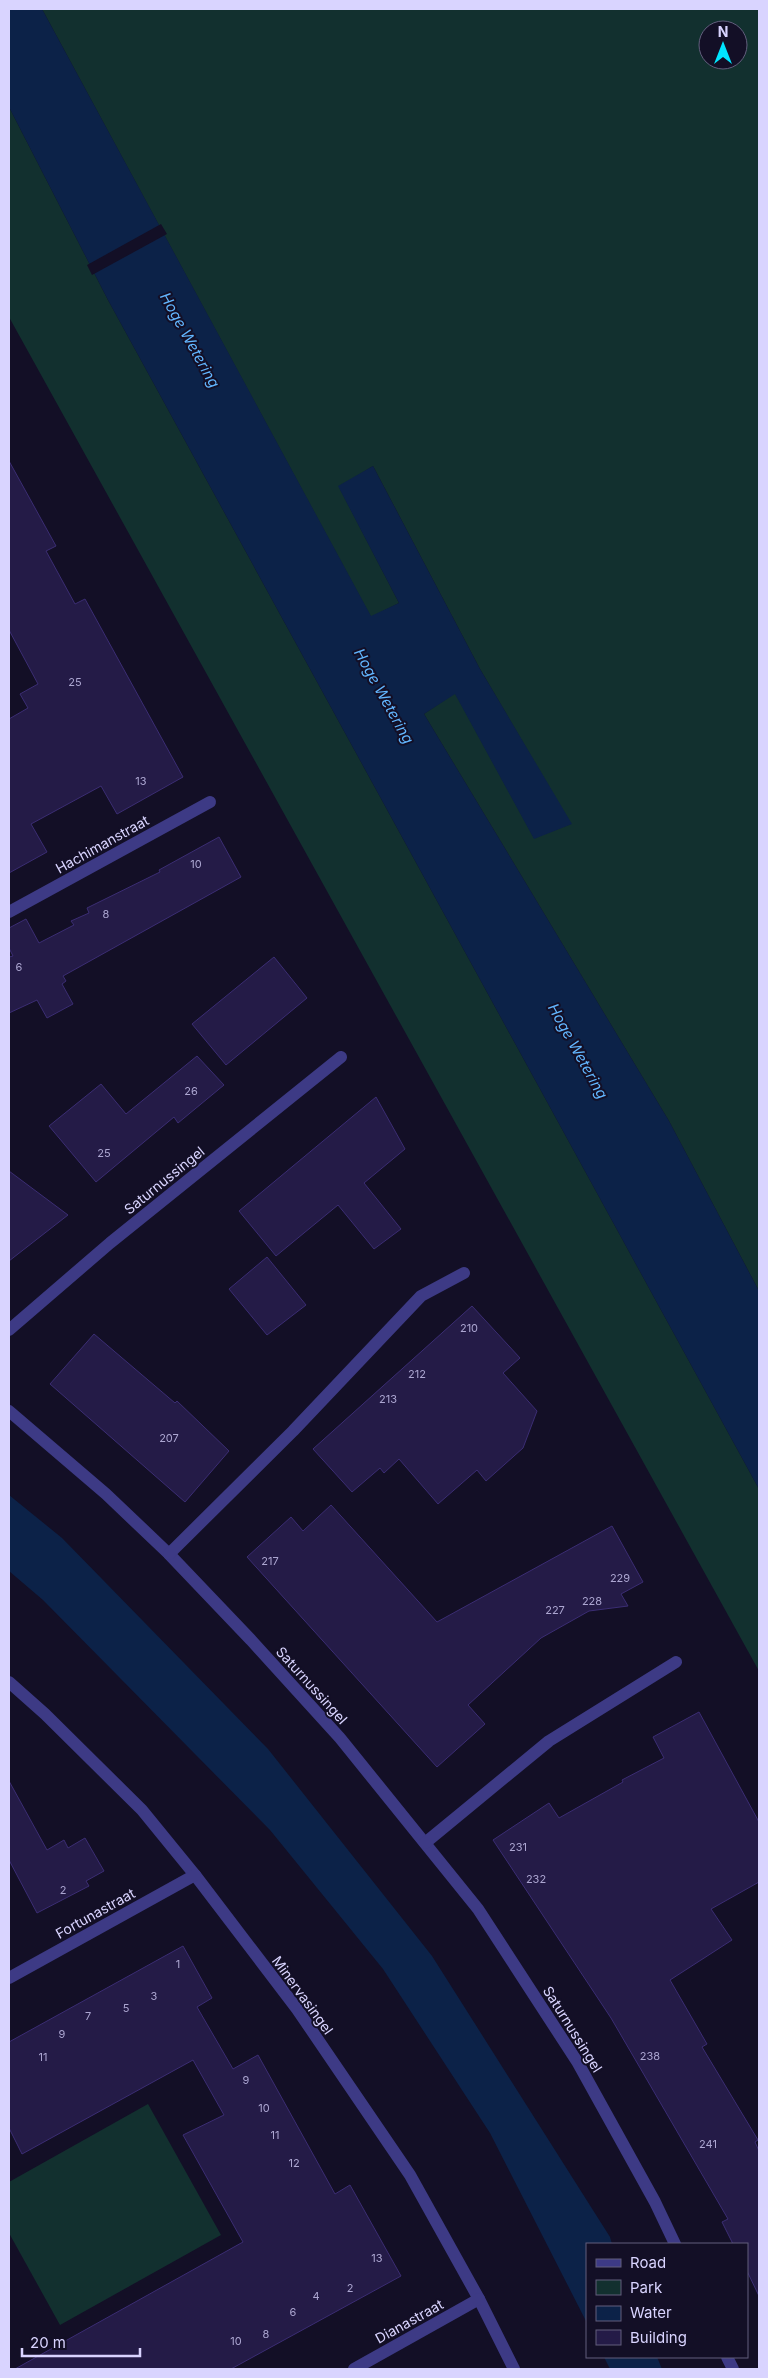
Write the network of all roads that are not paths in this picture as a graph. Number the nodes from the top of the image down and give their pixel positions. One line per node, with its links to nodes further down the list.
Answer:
1 (210, 802): 2 (street, Hachimanstraat)
2 (9, 912)
3 (341, 1057): 5 (street, Saturnussingel)
4 (464, 1273): 7 (street)
5 (9, 1330)
6 (9, 1411): 7 (street, Saturnussingel)
7 (169, 1554): 10 (street, Saturnussingel)
8 (676, 1662): 10 (street)
9 (9, 1682): 11 (street, Minervasingel)
10 (425, 1844): 13 (street, Saturnussingel)
11 (195, 1875): 12 (street, Fortunastraat); 14 (street, Minervasingel)
12 (9, 1978)
13 (675, 2243)
14 (479, 2299): 15 (street, Dianastraat); 16 (street, Minervasingel)
15 (354, 2369)
16 (514, 2369)

